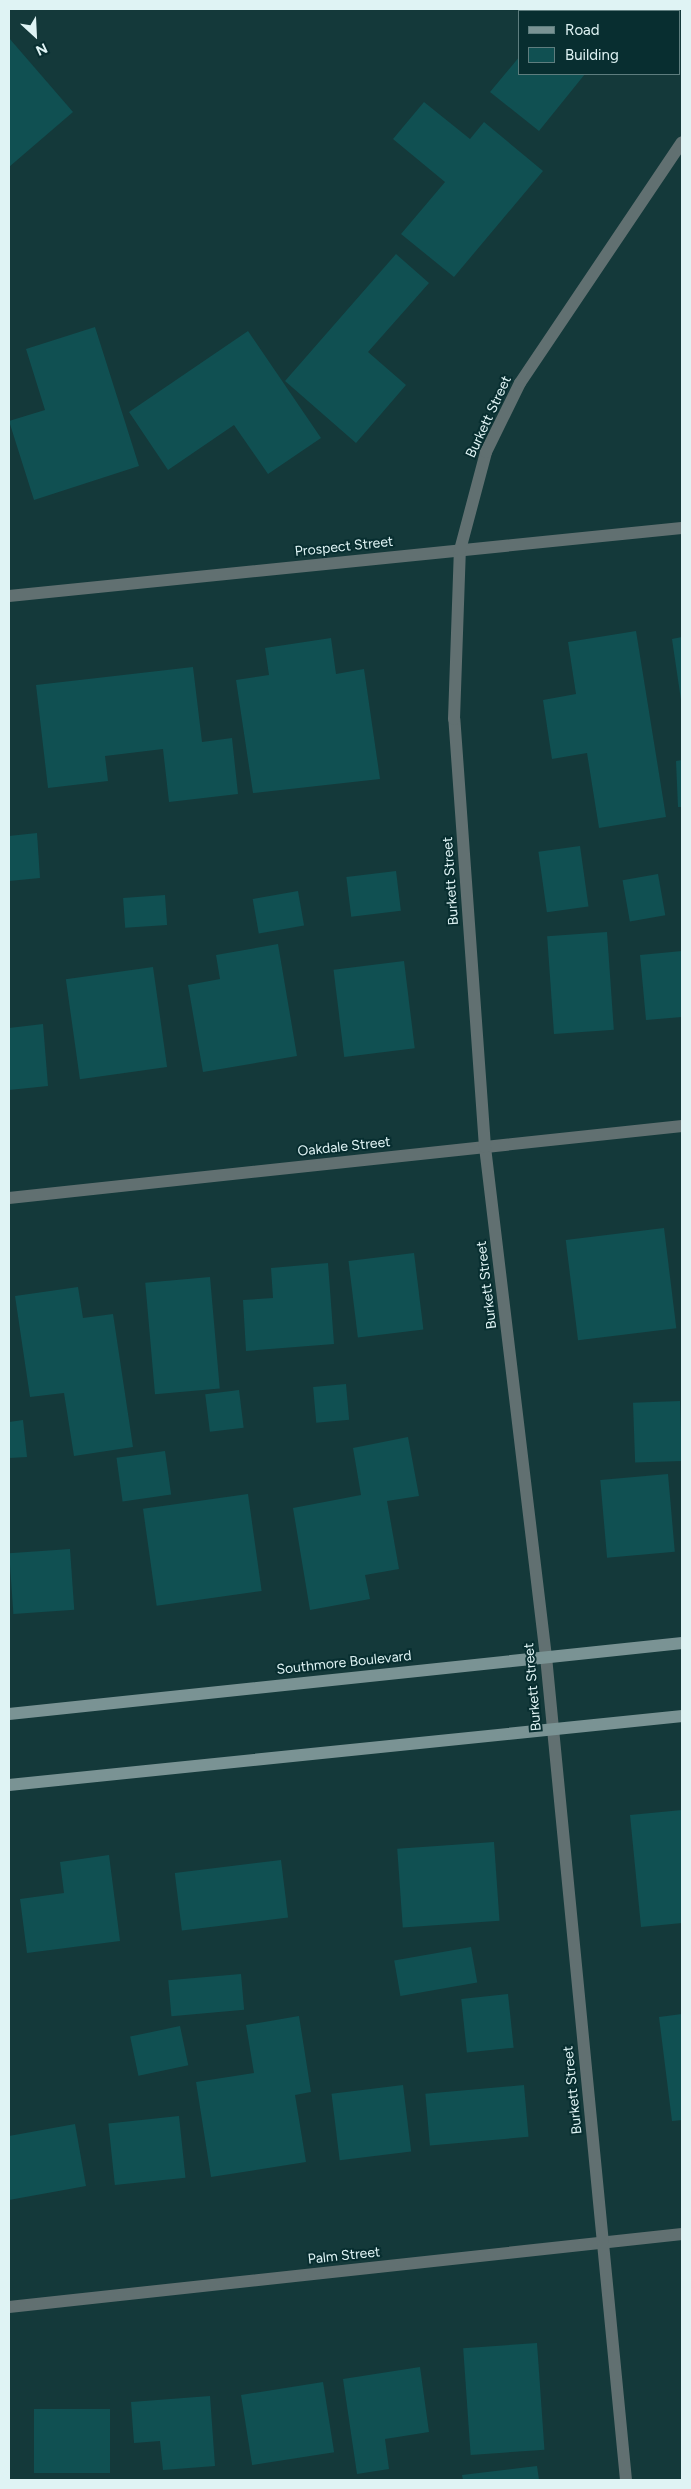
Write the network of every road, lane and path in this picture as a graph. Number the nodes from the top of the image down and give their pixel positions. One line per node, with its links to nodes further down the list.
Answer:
1 (682, 142): 3 (street, Burkett Street)
2 (682, 528): 3 (street, Prospect Street)
3 (460, 550): 4 (street, Prospect Street); 6 (street, Burkett Street)
4 (9, 596)
5 (682, 1126): 6 (street, Oakdale Street)
6 (485, 1147): 7 (street, Oakdale Street); 9 (street, Burkett Street)
7 (9, 1198)
8 (682, 1643): 9 (street, Southmore Boulevard)
9 (546, 1657): 10 (street, Southmore Boulevard); 12 (street, Burkett Street)
10 (9, 1714)
11 (682, 1716): 12 (street)
12 (552, 1730): 13 (street); 15 (street, Burkett Street)
13 (9, 1785)
14 (682, 2234): 15 (street, Palm Street)
15 (604, 2242): 16 (street, Palm Street); 17 (street, Burkett Street)
16 (9, 2307)
17 (626, 2480)

